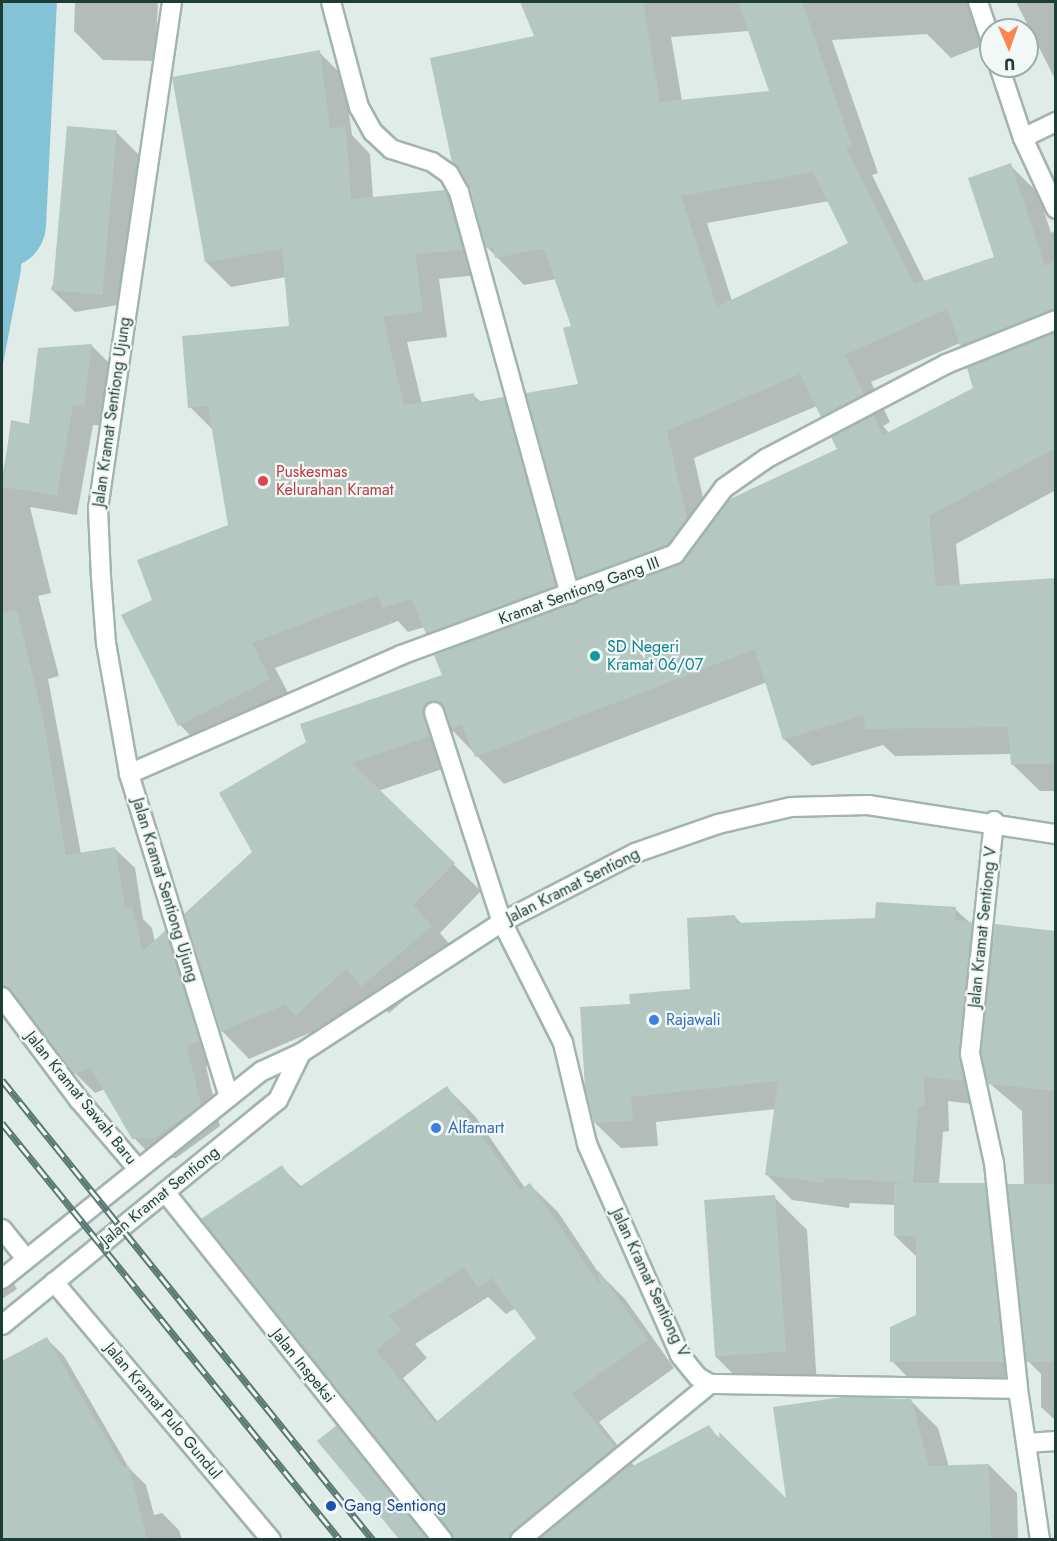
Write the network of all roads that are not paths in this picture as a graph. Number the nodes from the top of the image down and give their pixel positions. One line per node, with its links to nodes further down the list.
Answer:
1 (172, 2): 12 (street, Jalan Kramat Sentiong Ujung)
2 (331, 2): 10 (street)
3 (978, 2): 4 (street)
4 (983, 18)
5 (1003, 78): 7 (street)
6 (1056, 122): 7 (street)
7 (1023, 138): 8 (street)
8 (1056, 209)
9 (1056, 320): 10 (street, Kramat Sentiong Gang III)
10 (570, 594): 12 (street, Kramat Sentiong Gang III)
11 (434, 712): 15 (street, Jalan Kramat Sentiong V)
12 (129, 774): 18 (street, Jalan Kramat Sentiong Ujung)
13 (994, 821): 14 (street, Jalan Kramat Sentiong); 15 (street, Jalan Kramat Sentiong); 27 (street, Jalan Kramat Sentiong V)
14 (1056, 834)
15 (502, 922): 17 (street, Jalan Kramat Sentiong); 26 (street, Jalan Kramat Sentiong V)
16 (2, 997): 19 (street, Jalan Kramat Sawah Baru)
17 (301, 1053): 18 (street, Jalan Kramat Sentiong); 20 (street, Jalan Kramat Sentiong)
18 (229, 1097): 19 (street, Jalan Kramat Sentiong)
19 (138, 1169): 22 (street, Jalan Kramat Sentiong)
20 (165, 1192): 24 (street, Jalan Kramat Sentiong); 31 (street, Jalan Inspeksi)
21 (2, 1229): 22 (street)
22 (26, 1259): 23 (street, Jalan Kramat Sentiong)
23 (2, 1279)
24 (54, 1282): 25 (street, Jalan Kramat Sentiong); 30 (street, Jalan Kramat Pulo Gundul)
25 (2, 1325)
26 (710, 1384): 27 (street); 32 (street)
27 (1018, 1389): 29 (street, Jalan Kramat Sentiong V)
28 (1056, 1441): 29 (street)
29 (1026, 1443): 33 (street, Jalan Kramat Sentiong V)
30 (271, 1539)
31 (443, 1539)
32 (520, 1539)
33 (1040, 1539)

